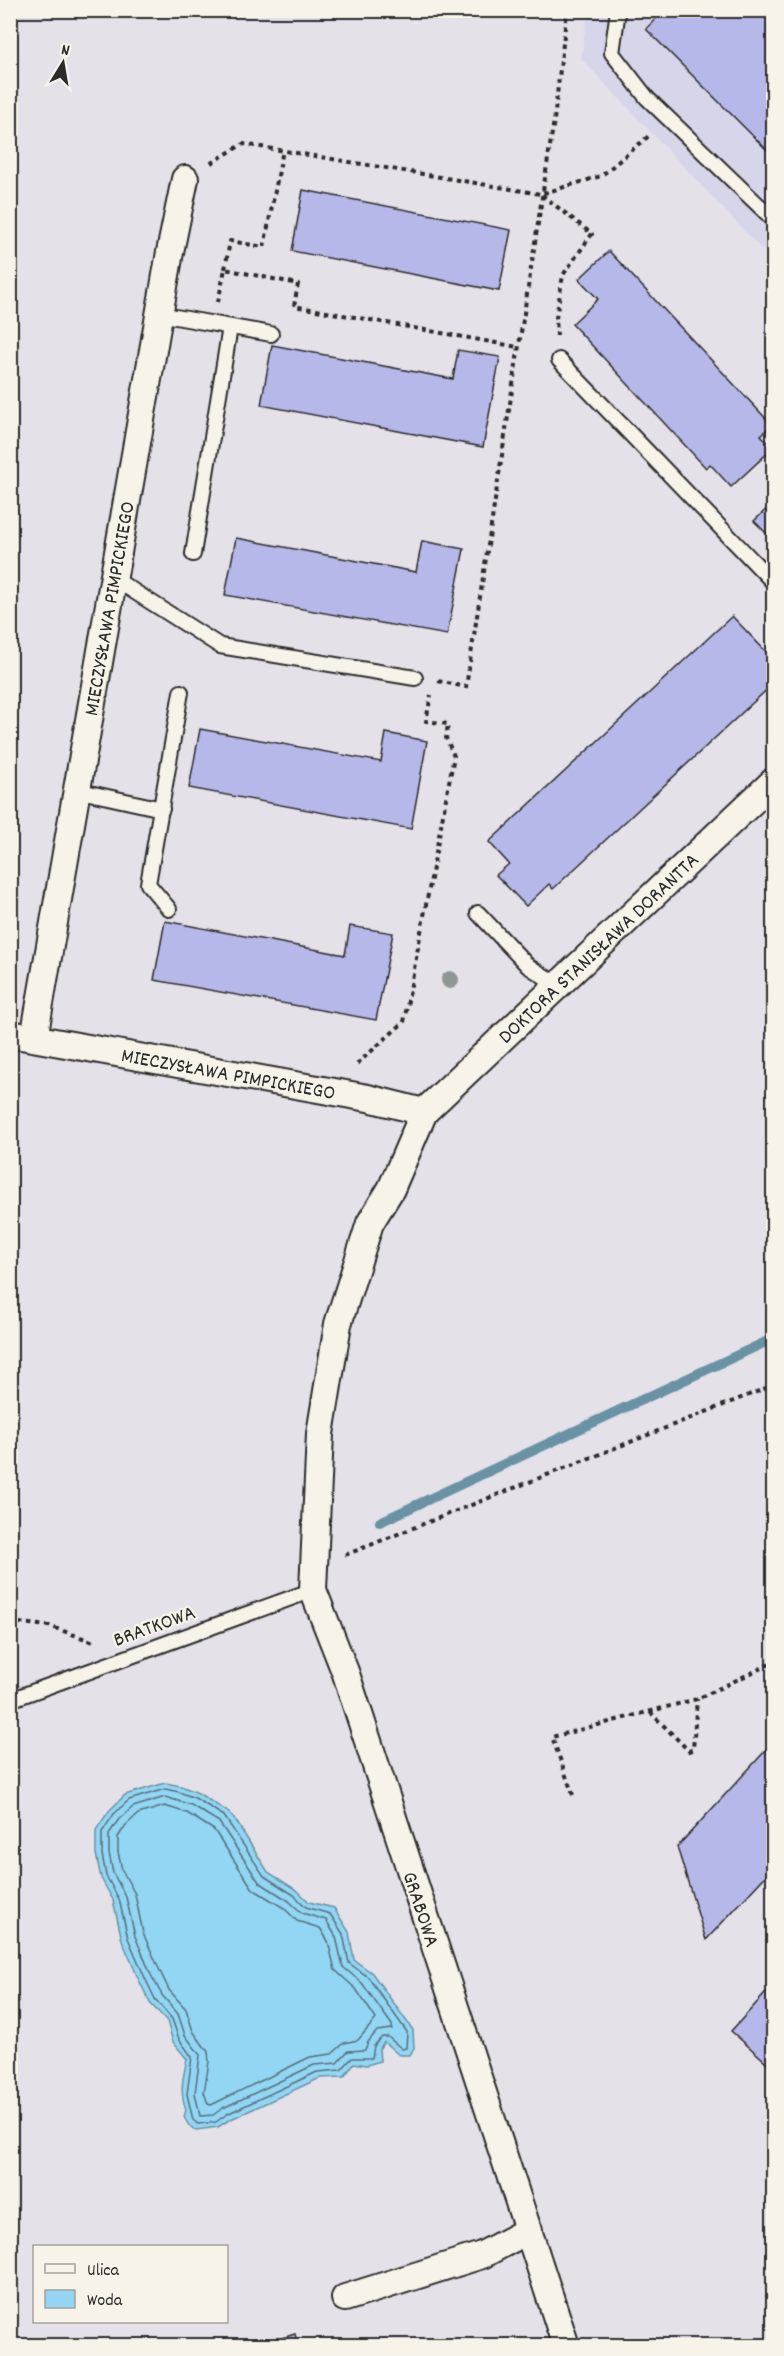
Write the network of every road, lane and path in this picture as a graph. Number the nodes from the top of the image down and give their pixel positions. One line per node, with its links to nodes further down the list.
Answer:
1 (567, 10): 6 (path)
2 (618, 10): 3 (lane)
3 (669, 119): 6 (path); 7 (lane)
4 (283, 150): 5 (path); 6 (path); 8 (path)
5 (185, 179): 9 (street, MIECZYSŁAWA PIMPICKIEGO)
6 (541, 194): 13 (path); 14 (path)
7 (774, 220)
8 (225, 269): 10 (path); 13 (path)
9 (159, 314): 10 (lane); 16 (street, MIECZYSŁAWA PIMPICKIEGO)
10 (214, 324): 11 (lane)
11 (230, 327): 12 (lane); 15 (lane)
12 (271, 334)
13 (518, 347): 19 (path)
14 (558, 360): 17 (lane)
15 (193, 554)
16 (113, 578): 18 (lane); 23 (street, MIECZYSŁAWA PIMPICKIEGO)
17 (774, 584)
18 (415, 678)
19 (434, 681)
20 (432, 691): 29 (path)
21 (182, 692): 24 (lane)
22 (774, 781): 27 (street, DOKTORA STANISŁAWA DORANTTA)
23 (76, 790): 24 (lane); 28 (street, MIECZYSŁAWA PIMPICKIEGO)
24 (162, 809): 25 (lane)
25 (169, 909)
26 (478, 913): 27 (lane)
27 (558, 985): 30 (street, DOKTORA STANISŁAWA DORANTTA)
28 (22, 1036): 30 (street, MIECZYSŁAWA PIMPICKIEGO)
29 (353, 1068)
30 (424, 1112): 33 (street)
31 (774, 1385): 32 (path)
32 (344, 1556)
33 (313, 1590): 35 (lane, BRATKOWA); 41 (street, GRABOWA)
34 (10, 1622): 35 (path)
35 (131, 1656): 38 (lane, BRATKOWA)
36 (774, 1662): 37 (path)
37 (697, 1699): 39 (path); 39 (path)
38 (10, 1700)
39 (650, 1712): 40 (path)
40 (573, 1795)
41 (529, 2230): 42 (street); 43 (street, GRABOWA)
42 (345, 2298)
43 (566, 2346)

